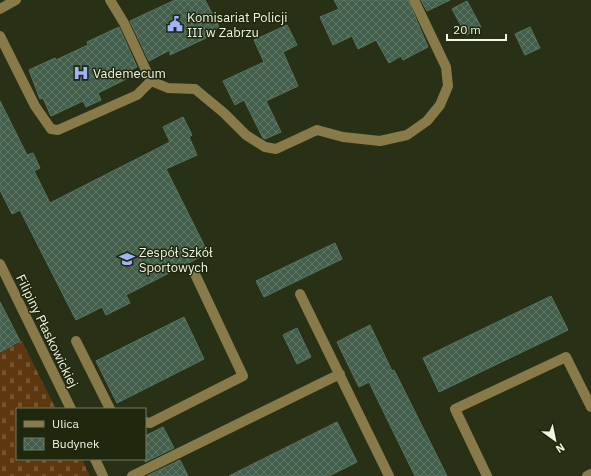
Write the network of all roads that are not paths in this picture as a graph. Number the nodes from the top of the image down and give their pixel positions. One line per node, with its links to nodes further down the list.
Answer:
1 (16, 0): 4 (street)
2 (110, 0): 6 (street)
3 (414, 0): 6 (street)
4 (0, 8)
5 (0, 36): 6 (street)
6 (152, 81)
7 (0, 264): 13 (street, Filipiny Płaskowickiej)
8 (194, 272): 15 (street)
9 (300, 294): 11 (street)
10 (76, 341): 14 (street)
11 (340, 374): 19 (street); 20 (street)
12 (591, 407): 21 (street)
13 (71, 408)
14 (110, 408)
15 (146, 422)
16 (95, 460): 18 (street)
17 (591, 474): 22 (street)
18 (103, 476)
19 (132, 476)
20 (389, 476)
21 (487, 476)
22 (587, 476)

